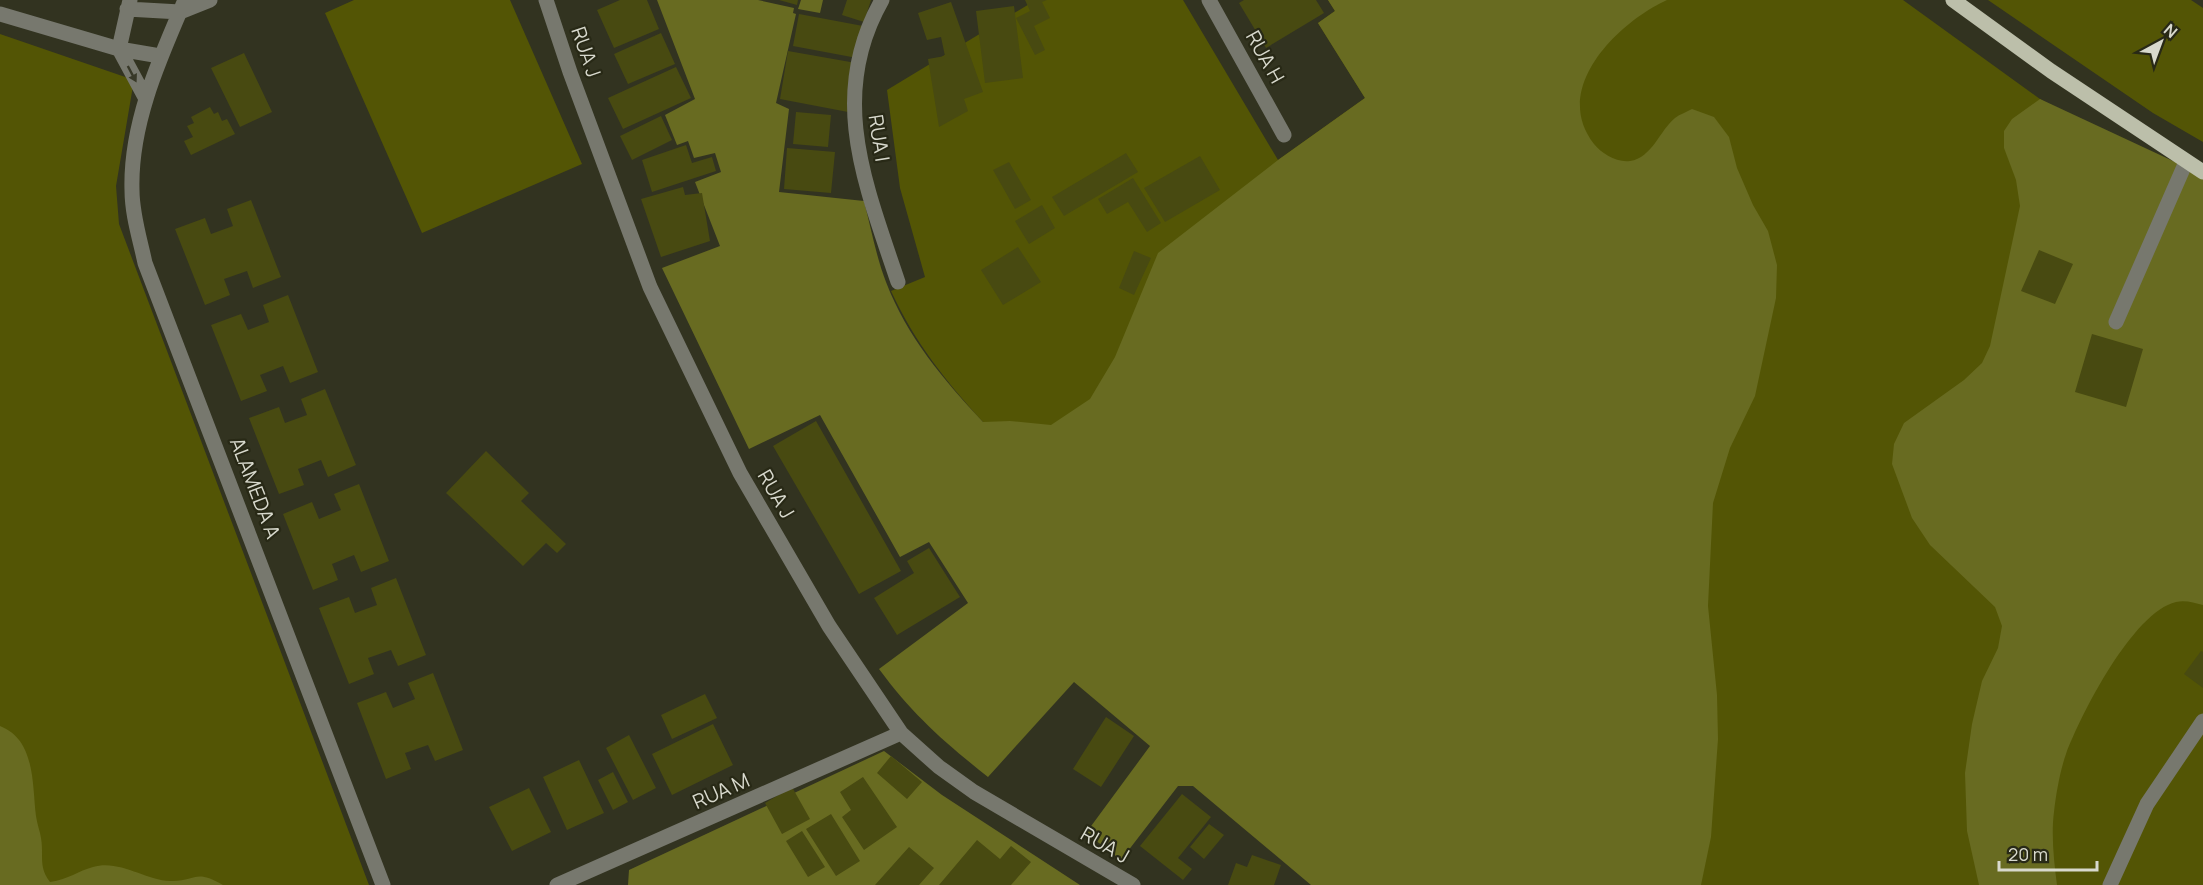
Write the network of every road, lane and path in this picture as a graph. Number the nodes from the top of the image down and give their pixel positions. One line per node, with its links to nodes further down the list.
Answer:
1 (210, 0): 7 (street)
2 (546, 0): 18 (street, RUA J)
3 (882, 0): 15 (street, RUA I)
4 (1209, 0): 12 (street, RUA H)
5 (1953, 0): 13 (main road)
6 (129, 4): 7 (street); 9 (street)
7 (182, 6): 10 (street, ALAMEDA A)
8 (0, 14): 9 (street)
9 (119, 49): 10 (street); 11 (street, one-way to 11)
10 (160, 56): 11 (street, ALAMEDA A)
11 (146, 99): 19 (street, ALAMEDA A)
12 (1284, 135)
13 (2186, 162): 14 (main road); 16 (street)
14 (2203, 171)
15 (898, 282)
16 (2116, 322)
17 (2203, 722): 22 (street)
18 (901, 733): 20 (street, RUA M); 21 (street, RUA J)
19 (383, 885)
20 (557, 885)
21 (1133, 885)
22 (2110, 885)

